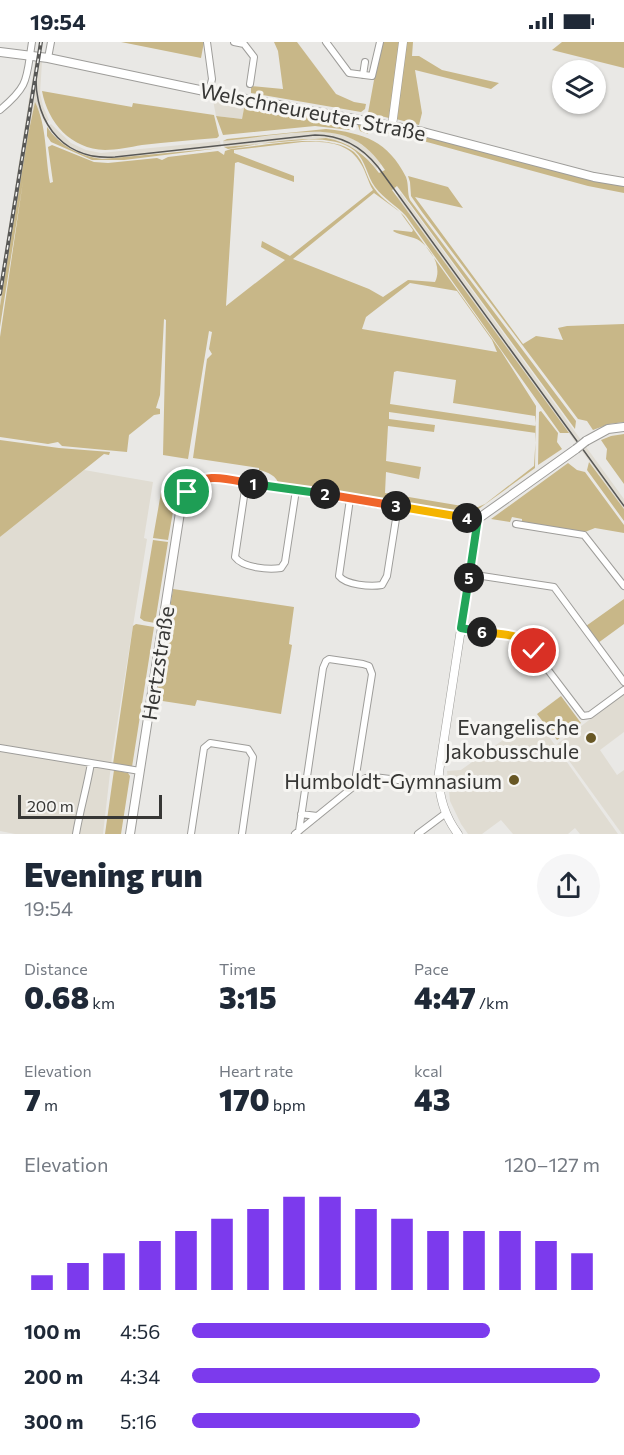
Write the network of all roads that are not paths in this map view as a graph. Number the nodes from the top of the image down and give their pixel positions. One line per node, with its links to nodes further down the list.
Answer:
1 (32, 42): 9 (street)
2 (51, 42): 10 (street)
3 (207, 42): 14 (street)
4 (234, 42): 13 (street)
5 (326, 42): 12 (street)
6 (380, 42): 12 (street)
7 (403, 42): 16 (street)
8 (0, 52): 9 (main road, Welschneureuter Straße)
9 (30, 55): 10 (main road, Welschneureuter Straße); 15 (street)
10 (48, 58): 14 (main road, Welschneureuter Straße)
11 (365, 62): 12 (street)
12 (363, 75)
13 (250, 84)
14 (209, 92): 16 (main road, Welschneureuter Straße)
15 (0, 110)
16 (392, 126): 17 (main road, Welschneureuter Straße)
17 (624, 182)
18 (624, 427): 23 (main road, bridge)
19 (246, 483): 20 (main road); 20 (street); 32 (main road, Hertzstraße)
20 (296, 489): 21 (main road)
21 (350, 499): 22 (main road); 22 (street)
22 (398, 506): 23 (main road)
23 (478, 518): 25 (street)
24 (516, 524): 26 (street)
25 (469, 574): 27 (street); 28 (street)
26 (624, 586)
27 (461, 628): 29 (street); 34 (street)
28 (624, 682)
29 (624, 690)
30 (0, 748): 31 (street)
31 (91, 763): 32 (street); 39 (street)
32 (140, 771): 40 (main road, Hertzstraße)
33 (358, 783): 34 (street); 36 (street); 37 (street)
34 (438, 785): 35 (street)
35 (446, 813): 43 (street); 44 (street)
36 (301, 814): 37 (street); 38 (street)
37 (317, 816): 38 (street)
38 (297, 832)
39 (76, 834)
40 (130, 834)
41 (191, 834): 42 (street)
42 (242, 834)
43 (418, 834)
44 (458, 834)

